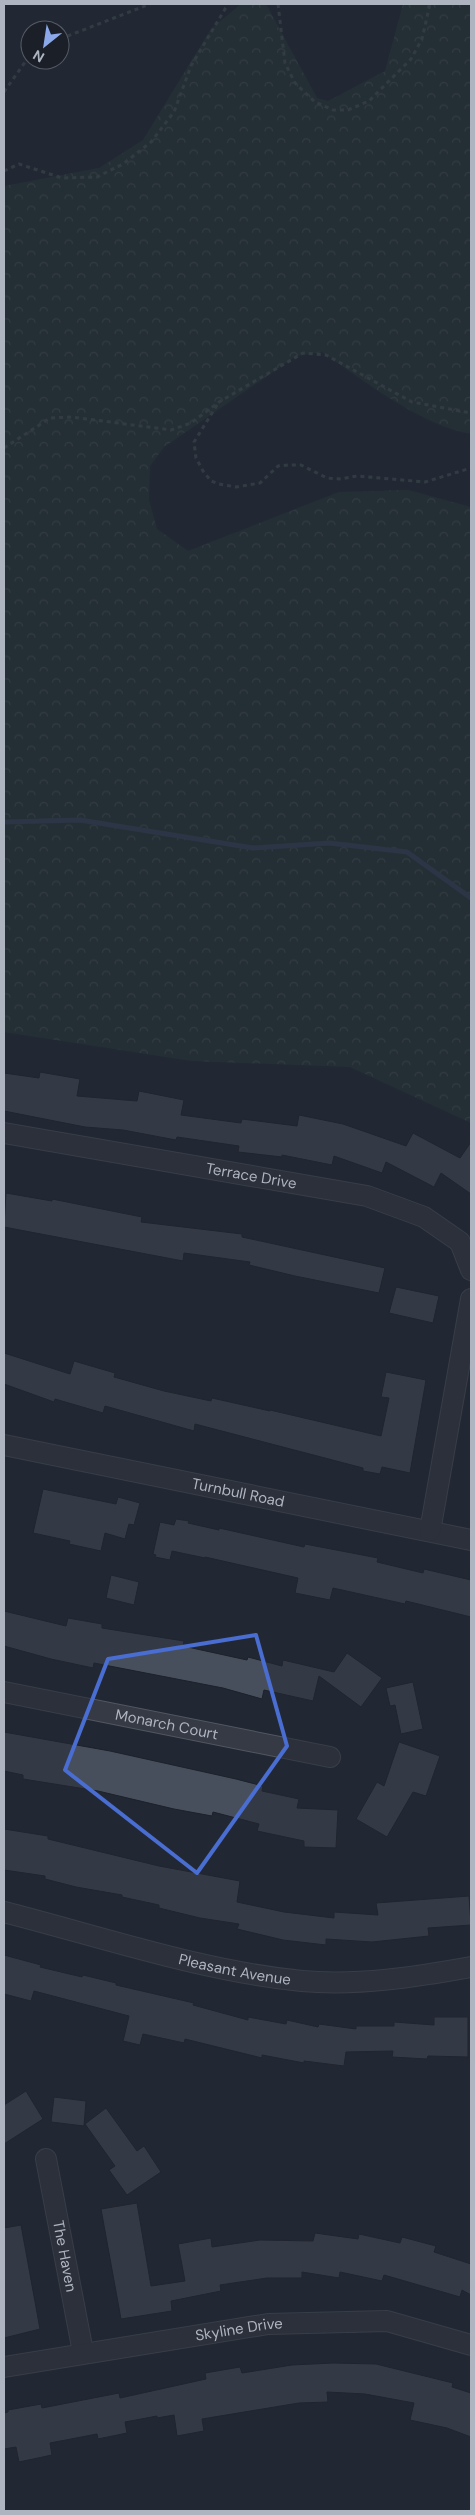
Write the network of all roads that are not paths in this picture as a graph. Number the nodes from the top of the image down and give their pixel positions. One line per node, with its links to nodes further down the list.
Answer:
1 (4, 1133): 2 (street, Terrace Drive)
2 (471, 1270)
3 (471, 1299): 5 (street)
4 (4, 1445): 5 (street, Turnbull Road)
5 (430, 1531): 6 (street, Turnbull Road)
6 (471, 1540)
7 (4, 1692): 8 (street, Monarch Court)
8 (330, 1757)
9 (4, 1912): 10 (street, Pleasant Avenue)
10 (471, 1967)
11 (46, 2159): 13 (street, The Haven)
12 (471, 2345): 13 (street, Skyline Drive)
13 (83, 2352): 14 (street, Skyline Drive)
14 (4, 2367)

